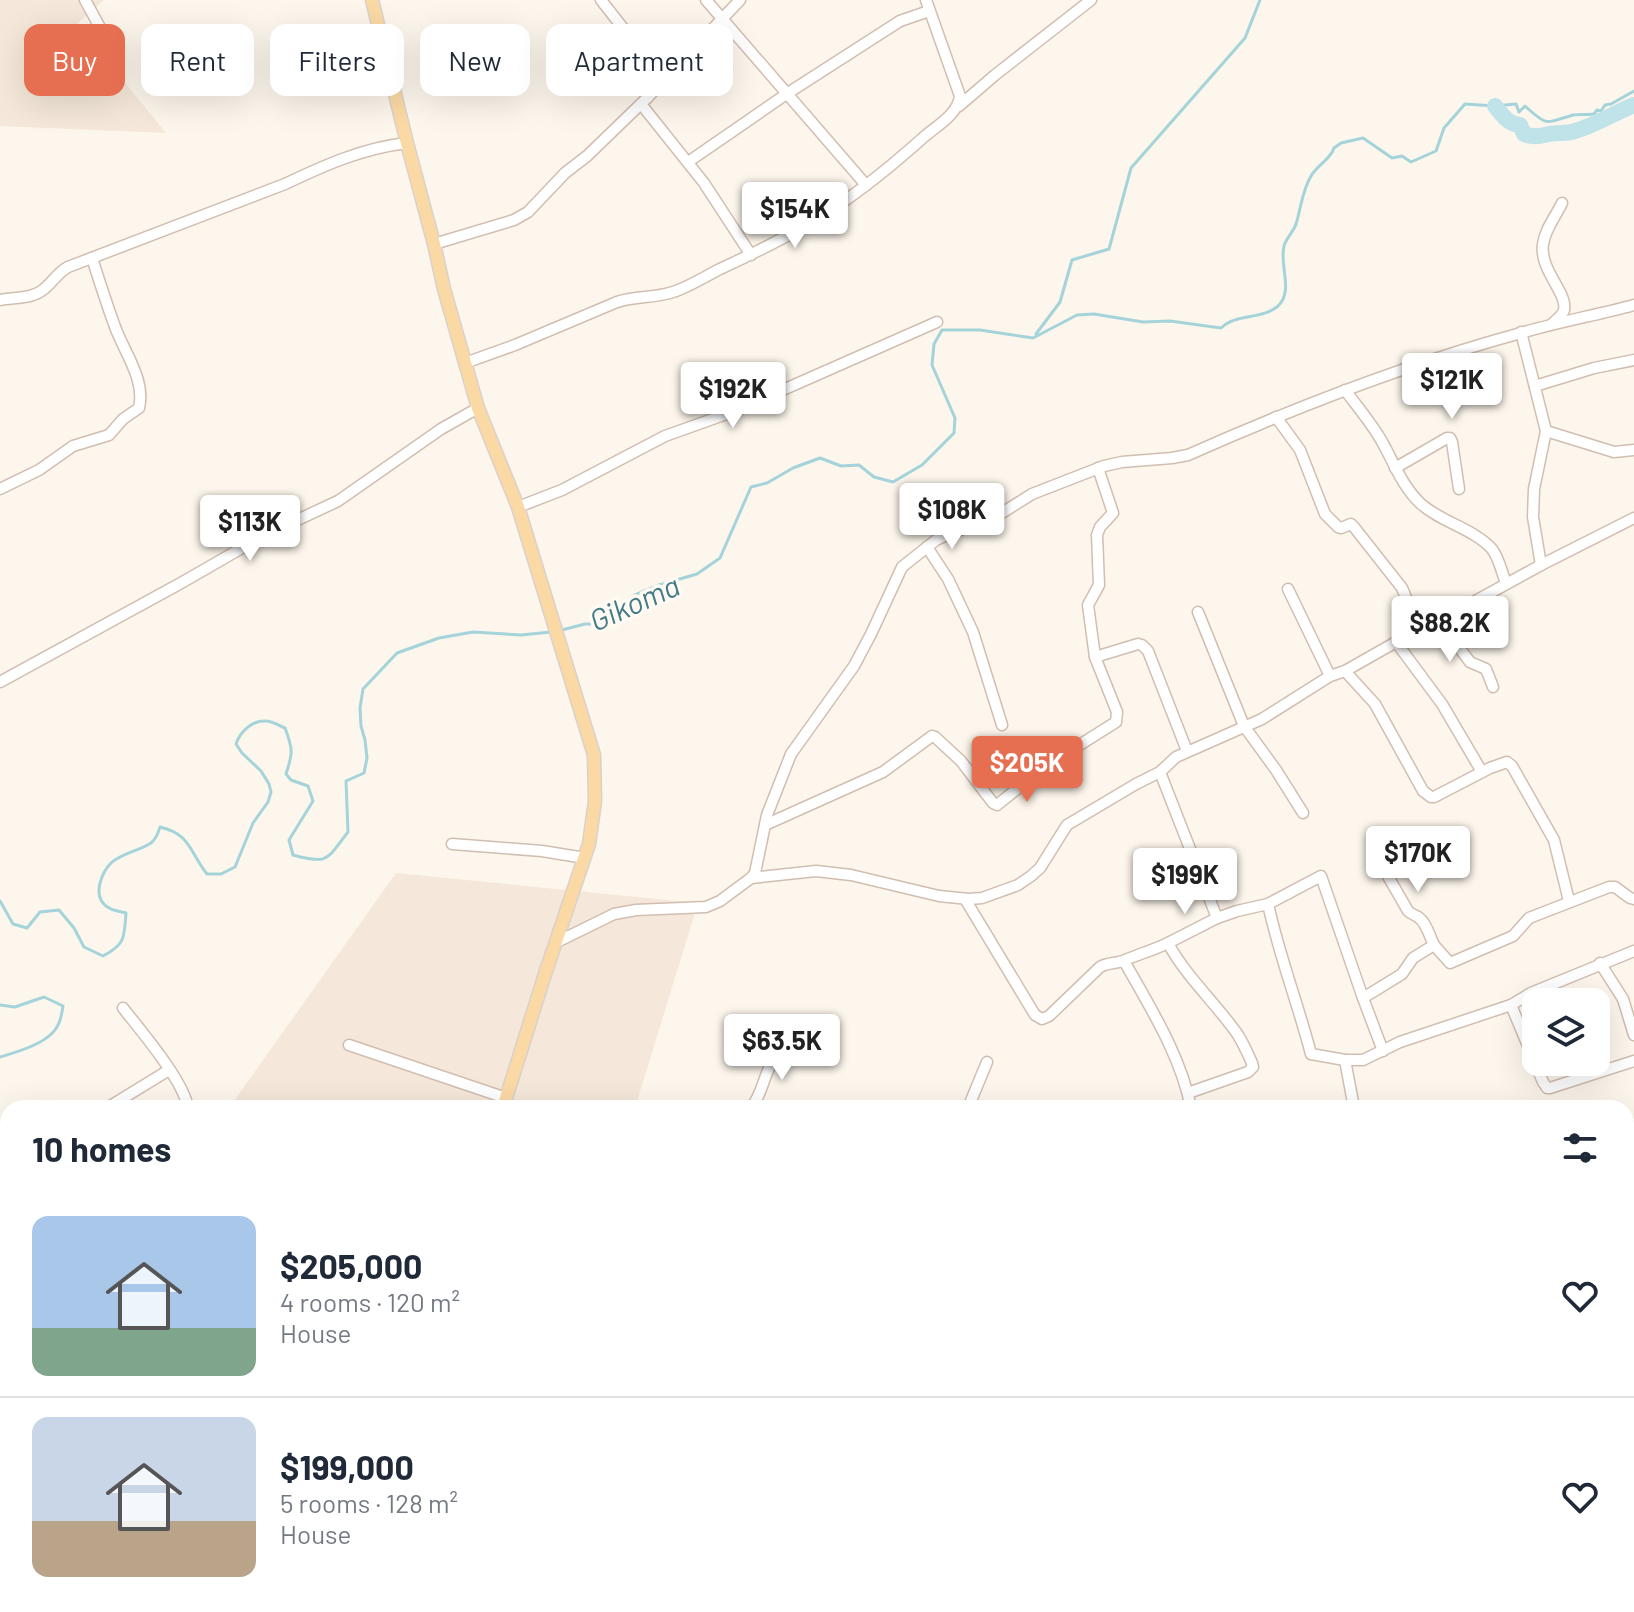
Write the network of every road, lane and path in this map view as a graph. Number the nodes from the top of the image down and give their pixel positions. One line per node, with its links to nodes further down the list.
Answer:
1 (85, 0): 9 (street)
2 (372, 0): 13 (main road)
3 (601, 0): 11 (street)
4 (706, 0): 8 (street)
5 (740, 0): 8 (street)
6 (1091, 0): 12 (street)
7 (927, 6): 10 (street); 12 (street)
8 (723, 18): 10 (street); 11 (street)
9 (98, 24)
10 (788, 93): 14 (street); 15 (street)
11 (644, 101): 14 (street); 17 (street)
12 (957, 108): 15 (street)
13 (407, 143): 17 (main road); 19 (street)
14 (688, 162): 18 (street)
15 (866, 185): 18 (street)
16 (1562, 203): 23 (street)
17 (434, 244): 26 (main road)
18 (751, 255): 26 (street)
19 (92, 258): 20 (street); 35 (street)
20 (0, 300)
21 (1634, 305): 23 (street)
22 (937, 322): 37 (street)
23 (1550, 326): 24 (street)
24 (1521, 332): 27 (street); 28 (street)
25 (1634, 360): 27 (street)
26 (465, 363): 29 (main road)
27 (1535, 386): 31 (street)
28 (1345, 390): 30 (street); 34 (street)
29 (478, 408): 37 (main road); 50 (street)
30 (1276, 417): 33 (street); 45 (street)
31 (1546, 431): 32 (street); 40 (street)
32 (1634, 450)
33 (1098, 468): 39 (street); 47 (street)
34 (1395, 468): 36 (street); 41 (street)
35 (0, 489)
36 (1459, 489)
37 (518, 507): 61 (main road)
38 (1634, 518): 40 (street)
39 (927, 547): 52 (street); 58 (street)
40 (1541, 565): 41 (street)
41 (1506, 583): 44 (street)
42 (1288, 589): 49 (street)
43 (1198, 612): 53 (street)
44 (1439, 621): 45 (street); 51 (street)
45 (1419, 629): 46 (street)
46 (1396, 642): 48 (street); 56 (street)
47 (1095, 657): 54 (street); 58 (street)
48 (1345, 671): 49 (street); 56 (street)
49 (1330, 676): 53 (street)
50 (0, 682)
51 (1493, 687)
52 (1002, 725)
53 (1244, 726): 54 (street); 57 (street)
54 (1187, 751): 55 (street)
55 (1160, 772): 63 (street); 67 (street)
56 (1482, 772): 65 (street)
57 (1303, 813)
58 (765, 825): 62 (street)
59 (452, 844): 61 (street)
60 (1379, 850): 70 (street)
61 (585, 858): 68 (main road)
62 (751, 878): 63 (street); 68 (street)
63 (965, 899): 72 (street)
64 (1634, 899): 65 (street)
65 (1569, 901): 70 (street)
66 (1268, 904): 67 (street); 74 (street); 82 (street)
67 (1217, 918): 69 (street)
68 (557, 942): 90 (main road)
69 (1168, 943): 72 (street); 86 (street)
70 (1434, 945): 74 (street)
71 (1634, 951): 73 (street)
72 (1124, 961): 86 (street)
73 (1600, 963): 75 (street); 76 (street)
74 (1363, 998): 81 (street)
75 (1511, 1005): 81 (street); 83 (street)
76 (1630, 1007): 78 (street)
77 (123, 1008): 85 (street)
78 (1634, 1035)
79 (796, 1037): 91 (street)
80 (349, 1045): 89 (street)
81 (1383, 1051): 82 (street)
82 (1345, 1060): 94 (street)
83 (1634, 1061)
84 (987, 1062): 92 (street)
85 (169, 1070): 87 (street); 88 (street)
86 (1188, 1093): 93 (street)
87 (120, 1100)
88 (186, 1100)
89 (496, 1100)
90 (505, 1100)
91 (757, 1100)
92 (971, 1100)
93 (1189, 1100)
94 (1352, 1100)

